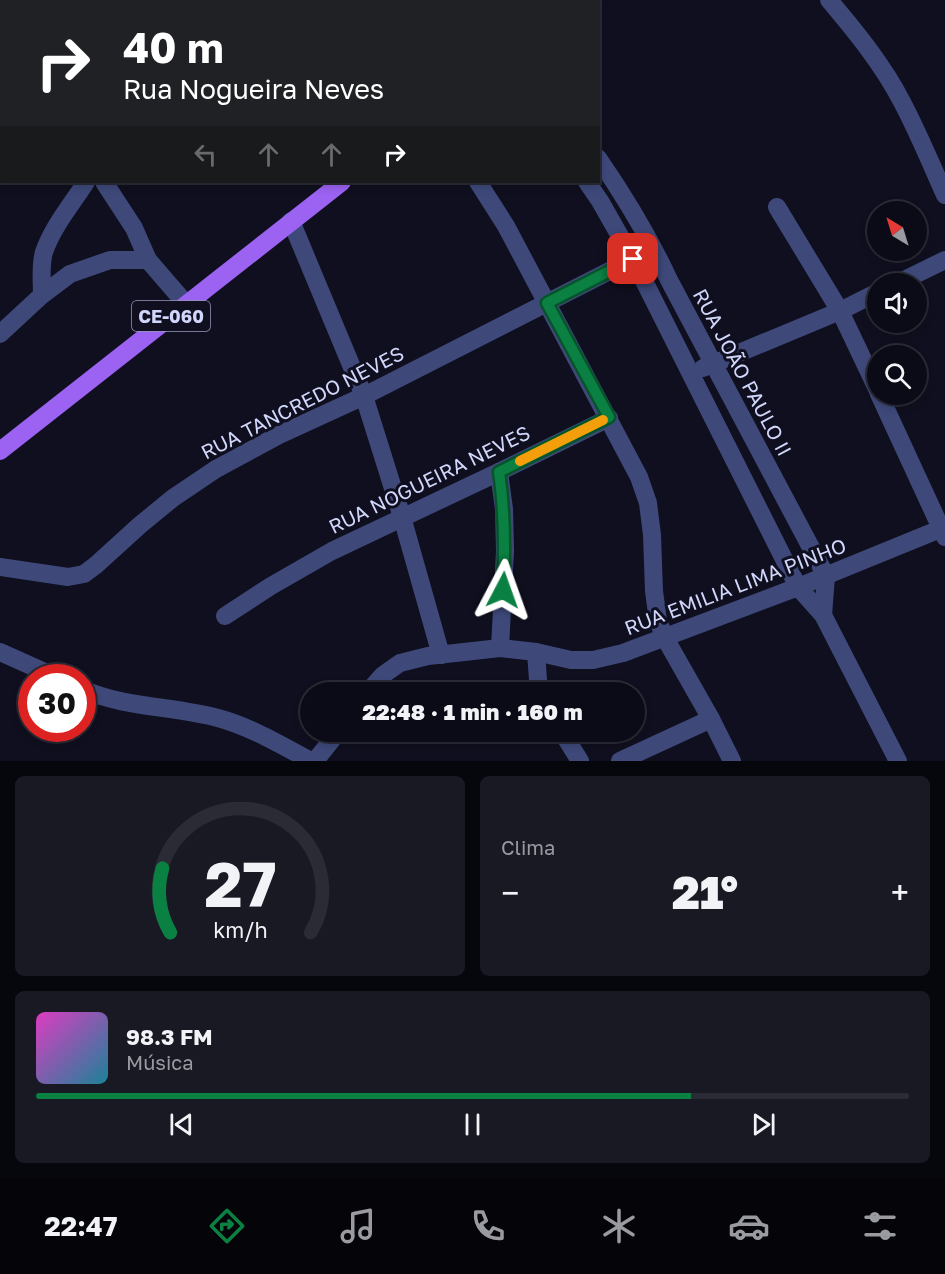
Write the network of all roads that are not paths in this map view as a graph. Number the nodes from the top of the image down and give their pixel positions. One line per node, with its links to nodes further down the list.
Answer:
1 (829, 0): 8 (street)
2 (600, 161): 21 (street, RUA JOÃO PAULO II)
3 (85, 183): 15 (street)
4 (105, 183): 12 (street)
5 (341, 183): 10 (main road, CE-060)
6 (479, 183): 17 (street)
7 (588, 183): 11 (street)
8 (945, 195)
9 (777, 207): 19 (street)
10 (291, 221): 18 (main road, CE-060); 24 (street)
11 (633, 259): 17 (street, RUA TANCREDO NEVES); 23 (street)
12 (148, 260): 15 (street); 18 (street)
13 (945, 260): 14 (street)
14 (918, 273)
15 (42, 295): 20 (street)
16 (867, 297): 19 (street)
17 (547, 303): 24 (street, RUA TANCREDO NEVES); 26 (street)
18 (186, 304): 27 (main road, CE-060)
19 (840, 310): 21 (street); 22 (street)
20 (0, 334)
21 (713, 364): 23 (street); 32 (street, RUA JOÃO PAULO II)
22 (867, 369)
23 (690, 373): 33 (street)
24 (364, 396): 29 (street); 31 (street, RUA TANCREDO NEVES)
25 (884, 405): 30 (street)
26 (609, 417): 28 (street, RUA NOGUEIRA NEVES); 36 (street)
27 (0, 451)
28 (499, 472): 29 (street, RUA NOGUEIRA NEVES); 37 (street)
29 (402, 517): 35 (street, RUA NOGUEIRA NEVES); 40 (street)
30 (944, 531): 32 (street, RUA EMILIA LIMA PINHO)
31 (0, 567)
32 (826, 576): 33 (street, RUA EMILIA LIMA PINHO); 34 (street)
33 (798, 587): 34 (street); 36 (street, RUA EMILIA LIMA PINHO)
34 (823, 615): 52 (street)
35 (225, 616)
36 (665, 639): 39 (street, RUA EMILIA LIMA PINHO); 45 (street)
37 (500, 648): 39 (street, RUA EMILIA LIMA PINHO); 40 (street, RUA EMILIA LIMA PINHO)
38 (0, 652): 41 (street)
39 (536, 652): 43 (street)
40 (441, 654): 42 (street, RUA EMILIA LIMA PINHO)
41 (27, 664)
42 (377, 682)
43 (539, 682)
44 (96, 695): 48 (street)
45 (711, 720): 50 (street); 51 (street)
46 (329, 742): 48 (street)
47 (568, 742): 49 (street)
48 (313, 761)
49 (580, 761)
50 (620, 761)
51 (732, 761)
52 (898, 761)

